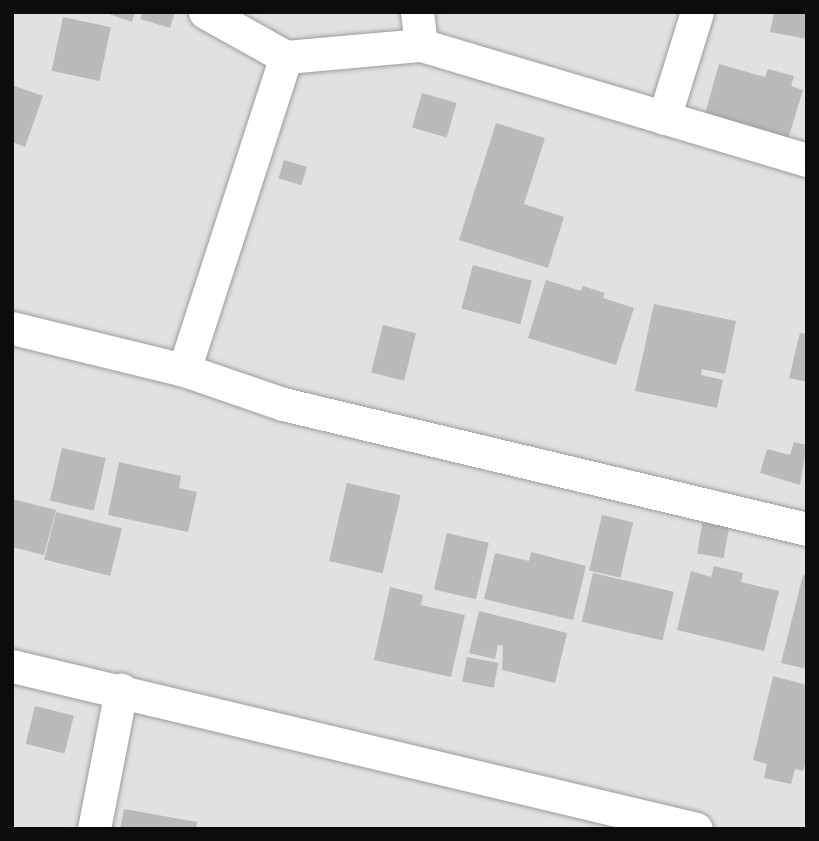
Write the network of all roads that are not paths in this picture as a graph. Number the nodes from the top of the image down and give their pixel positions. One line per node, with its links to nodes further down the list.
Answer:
1 (205, 12): 5 (street)
2 (417, 12): 4 (street)
3 (697, 12): 6 (street)
4 (421, 45): 5 (street); 6 (street)
5 (286, 57): 9 (street)
6 (664, 118): 7 (street)
7 (807, 160)
8 (12, 328): 9 (street)
9 (184, 370): 10 (street)
10 (807, 529)
11 (12, 666): 12 (street)
12 (121, 690): 13 (street); 14 (street)
13 (94, 829)
14 (696, 829)

